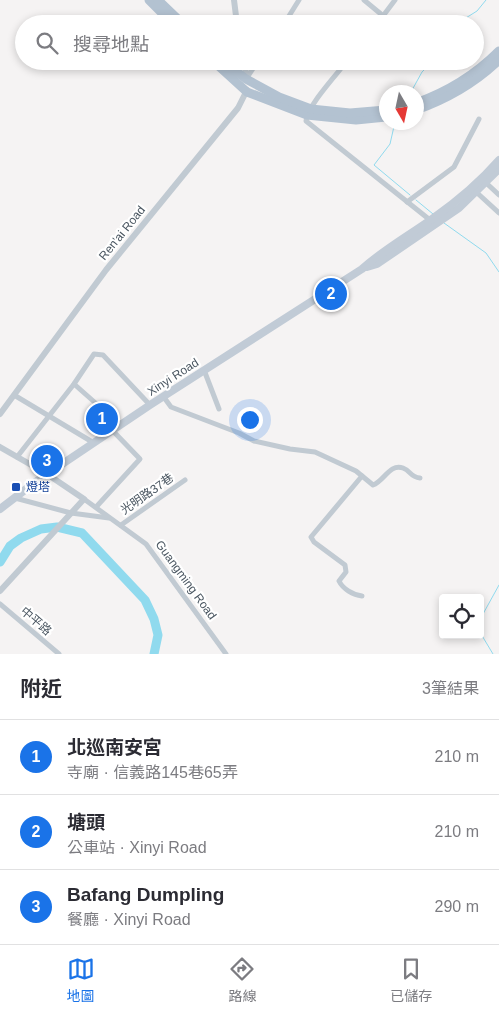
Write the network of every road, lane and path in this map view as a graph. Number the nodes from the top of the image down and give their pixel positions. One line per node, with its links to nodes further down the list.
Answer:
1 (149, 0): 7 (main road)
2 (158, 0): 8 (main road)
3 (234, 0): 9 (street)
4 (299, 0): 10 (street)
5 (364, 0): 11 (street)
6 (395, 0): 12 (street)
7 (165, 15)
8 (174, 15)
9 (236, 15)
10 (290, 15)
11 (382, 15)
12 (384, 15)
13 (499, 51): 15 (main road)
14 (499, 60): 25 (main road)
15 (484, 65)
16 (223, 70): 23 (main road)
17 (234, 70): 22 (main road)
18 (245, 70): 22 (street)
19 (252, 70): 22 (street)
20 (340, 70): 27 (street)
21 (479, 70): 24 (main road)
22 (246, 79): 23 (street); 27 (main road)
23 (247, 92): 27 (main road); 40 (street, Ren'ai Road)
24 (424, 100)
25 (424, 107)
26 (379, 111): 27 (main road)
27 (309, 112): 28 (main road); 35 (street)
28 (379, 118)
29 (479, 119): 35 (street)
30 (499, 160): 32 (main road)
31 (499, 169): 32 (main road)
32 (484, 181): 33 (main road); 34 (street)
33 (474, 190): 36 (street); 37 (main road, Xinyi Road)
34 (499, 195)
35 (407, 202): 37 (street)
36 (499, 213)
37 (434, 220): 38 (main road, Xinyi Road)
38 (204, 370): 41 (main road, Xinyi Road); 44 (street)
39 (74, 384): 42 (street); 43 (street); 46 (street)
40 (14, 395): 45 (street, Ren'ai Road); 46 (street)
41 (163, 396): 42 (main road, Xinyi Road); 52 (street)
42 (150, 404): 47 (main road, Xinyi Road)
43 (100, 407)
44 (219, 409)
45 (0, 414)
46 (49, 417): 48 (street); 50 (street)
47 (113, 431): 48 (main road, Xinyi Road); 57 (street)
48 (94, 443): 51 (main road, Xinyi Road)
49 (0, 447): 50 (street, Guangming Road)
50 (17, 457): 51 (street, Guangming Road)
51 (47, 474): 55 (main road, Xinyi Road); 56 (street, Guangming Road)
52 (362, 476): 53 (street); 63 (street)
53 (420, 478)
54 (185, 480): 61 (street, 光明路37巷)
55 (15, 497): 58 (main road, Xinyi Road); 59 (street)
56 (84, 499): 59 (street); 60 (street, Guangming Road)
57 (96, 506)
58 (0, 509)
59 (68, 515): 60 (street); 62 (street)
60 (110, 518): 61 (street, Guangming Road)
61 (121, 525): 66 (street, Guangming Road)
62 (0, 591)
63 (362, 596)
64 (0, 604): 65 (street, 中平路)
65 (59, 654)
66 (226, 654)

